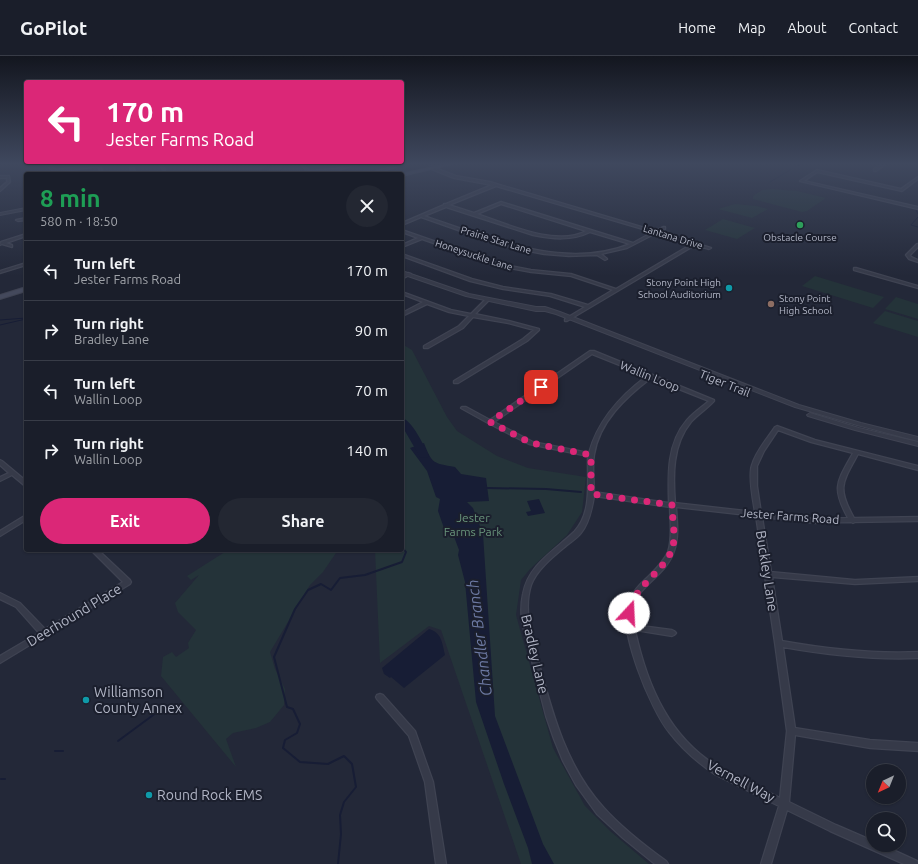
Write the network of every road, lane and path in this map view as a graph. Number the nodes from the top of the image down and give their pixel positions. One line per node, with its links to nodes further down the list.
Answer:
1 (456, 201): 4 (street)
2 (549, 201): 16 (street, Lantana Drive)
3 (886, 201): 5 (street)
4 (445, 205): 8 (street); 9 (street)
5 (918, 208)
6 (24, 209): 7 (street)
7 (0, 214)
8 (475, 214): 14 (street); 14 (street)
9 (420, 216): 12 (street); 26 (street, Prairie Star Lane)
10 (24, 219): 11 (street)
11 (18, 220)
12 (404, 223)
13 (664, 228): 16 (street, Prairie Star Lane)
14 (590, 230): 20 (street)
15 (404, 232): 18 (street, Honeysuckle Lane)
16 (656, 232): 20 (street, Prairie Star Lane); 21 (street, Lantana Drive)
17 (24, 236): 19 (street)
18 (421, 238): 22 (street); 38 (street, Honeysuckle Lane)
19 (1, 244): 24 (street)
20 (633, 244): 26 (street, Prairie Star Lane)
21 (694, 244): 25 (street, Lantana Drive); 38 (street)
22 (404, 245)
23 (918, 245): 29 (street)
24 (11, 246)
25 (709, 248)
26 (596, 253): 28 (street)
27 (404, 255): 43 (street)
28 (606, 259)
29 (918, 261)
30 (24, 265): 32 (street)
31 (855, 269): 36 (street)
32 (0, 272)
33 (404, 273): 34 (street, Tiger Trail)
34 (409, 274): 35 (street); 41 (street, Tiger Trail)
35 (404, 277)
36 (918, 287)
37 (24, 290): 40 (main road)
38 (616, 290): 43 (street)
39 (404, 294): 42 (street)
40 (0, 296)
41 (488, 300): 45 (street); 46 (street, Tiger Trail)
42 (425, 303): 44 (street); 45 (street)
43 (588, 307): 46 (street)
44 (404, 314)
45 (472, 316): 47 (street); 49 (street)
46 (568, 318): 52 (street, Tiger Trail); 53 (street, Tiger Trail)
47 (426, 347)
48 (650, 376): 51 (street, Wallin Loop); 55 (street, Bradley Lane); 62 (street, Wallin Loop)
49 (456, 382)
50 (464, 408): 51 (street)
51 (490, 422): 55 (street)
52 (918, 438)
53 (918, 444)
54 (856, 452): 57 (street, Buckley Lane); 63 (street, Buckley Lane); 66 (street)
55 (591, 455): 61 (street, Bradley Lane)
56 (0, 462): 58 (street)
57 (918, 468)
58 (13, 473): 59 (street); 60 (street)
59 (0, 479)
60 (24, 482)
61 (591, 494): 62 (street, Jester Farms Road); 83 (street, Bradley Lane)
62 (672, 505): 63 (street, Jester Farms Road); 72 (street, Vernell Way)
63 (758, 515): 66 (street, Jester Farms Road); 69 (street, Buckley Lane)
64 (24, 518): 67 (street)
65 (918, 518): 66 (street, Jester Farms Road)
66 (853, 521)
67 (0, 534)
68 (96, 552): 73 (street, Deerhound Place)
69 (769, 574): 70 (street); 75 (street, Buckley Lane)
70 (918, 579)
71 (0, 596): 73 (street)
72 (630, 627): 74 (street); 81 (street, Vernell Way)
73 (44, 633): 77 (street, Deerhound Place)
74 (672, 633)
75 (779, 643): 76 (street); 79 (street, Buckley Lane)
76 (918, 655)
77 (0, 660)
78 (380, 697): 82 (street)
79 (791, 731): 80 (street); 81 (street, Buckley Lane)
80 (918, 747)
81 (784, 804): 84 (street, Buckley Lane); 85 (street, Vernell Way)
82 (441, 864)
83 (663, 864)
84 (766, 864)
85 (914, 864)

